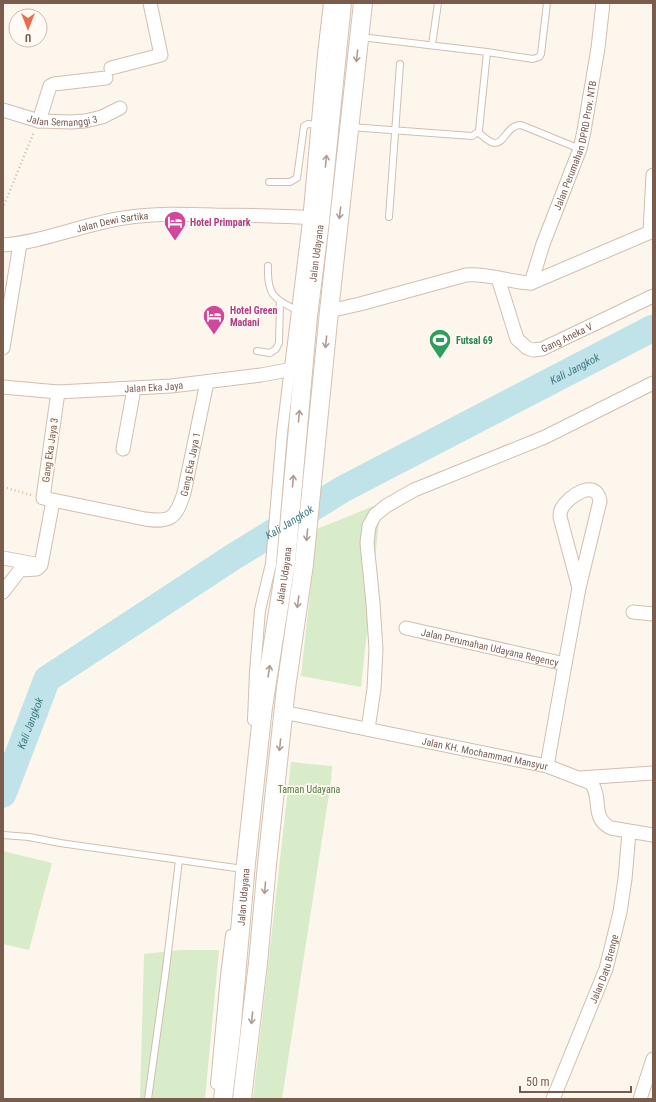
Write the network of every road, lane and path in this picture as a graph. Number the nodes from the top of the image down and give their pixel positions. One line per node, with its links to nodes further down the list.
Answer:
1 (150, 3): 14 (street)
2 (329, 3): 26 (street)
3 (342, 3): 15 (main road, Jalan Udayana)
4 (363, 3): 8 (main road, Jalan Udayana)
5 (438, 3): 9 (lane)
6 (547, 3): 10 (lane)
7 (603, 3): 19 (street, Jalan Perumahan DPRD Prov. NTB)
8 (360, 36): 9 (lane); 16 (main road, Jalan Udayana, one-way to 16)
9 (432, 45): 10 (lane)
10 (487, 52): 18 (lane)
11 (400, 64): 17 (lane)
12 (120, 108): 14 (street, Jalan Semanggi 3)
13 (3, 110): 14 (street, Jalan Semanggi 3)
14 (39, 121): 24 (path)
15 (330, 126): 21 (lane); 22 (main road, Jalan Udayana, one-way to 15)
16 (349, 127): 17 (lane); 23 (main road, Jalan Udayana)
17 (396, 130): 18 (lane); 25 (lane)
18 (478, 132): 19 (lane)
19 (580, 149): 32 (street, Jalan Perumahan DPRD Prov. NTB)
20 (653, 174): 27 (street)
21 (268, 182)
22 (324, 185): 23 (main road); 26 (main road, Jalan Udayana)
23 (343, 186): 35 (main road, Jalan Udayana, one-way to 35)
24 (4, 205)
25 (389, 217)
26 (314, 218): 28 (street, Jalan Dewi Sartika); 36 (main road, Jalan Udayana)
27 (652, 232): 32 (street)
28 (20, 244): 29 (street, Jalan Dewi Sartika); 37 (street)
29 (3, 246)
30 (268, 266): 34 (lane)
31 (498, 278): 32 (street); 33 (street, Gang Aneka V); 35 (street)
32 (531, 283)
33 (653, 296)
34 (280, 301): 36 (lane); 38 (lane)
35 (329, 311): 49 (main road, Jalan Udayana, one-way to 49)
36 (303, 314): 39 (main road, Jalan Udayana)
37 (3, 348)
38 (257, 351)
39 (297, 368): 40 (street, Jalan Eka Jaya); 49 (main road, Jalan Udayana)
40 (207, 382): 43 (street, Jalan Eka Jaya); 47 (street, Gang Eka Jaya 1)
41 (653, 383): 58 (street)
42 (3, 387): 44 (street, Jalan Eka Jaya)
43 (134, 389): 44 (street, Jalan Eka Jaya); 45 (street)
44 (58, 392): 47 (street, Gang Eka Jaya 3)
45 (123, 449)
46 (3, 487): 47 (path)
47 (48, 500): 50 (street, Gang Eka Jaya 3)
48 (3, 558): 50 (street)
49 (287, 563): 57 (main road, Jalan Udayana, one-way to 57); 67 (main road, Jalan Udayana)
50 (41, 565): 52 (street)
51 (579, 588): 51 (street); 56 (street)
52 (3, 592)
53 (633, 612): 54 (street)
54 (653, 614)
55 (406, 628): 56 (street, Jalan Perumahan Udayana Regency)
56 (565, 664): 59 (street, Jalan Perumahan Udayana Regency)
57 (283, 712): 58 (street, Jalan KH. Mochammad Mansyur); 66 (main road, Jalan Udayana, one-way to 66)
58 (368, 730): 59 (street, Jalan KH. Mochammad Mansyur)
59 (547, 766): 61 (street, Jalan KH. Mochammad Mansyur)
60 (653, 773): 61 (street)
61 (580, 778): 62 (street, Jalan KH. Mochammad Mansyur)
62 (629, 832): 64 (street, Jalan KH. Mochammad Mansyur); 73 (street, Jalan Datu Brenge)
63 (3, 835): 65 (lane)
64 (653, 835)
65 (179, 860): 67 (lane); 69 (lane)
66 (267, 864): 67 (main road); 72 (main road, Jalan Udayana, one-way to 72)
67 (241, 867): 70 (street); 71 (main road, Jalan Udayana)
68 (653, 1060): 74 (street)
69 (148, 1099)
70 (214, 1099)
71 (223, 1099)
72 (242, 1099)
73 (553, 1099)
74 (640, 1099)

